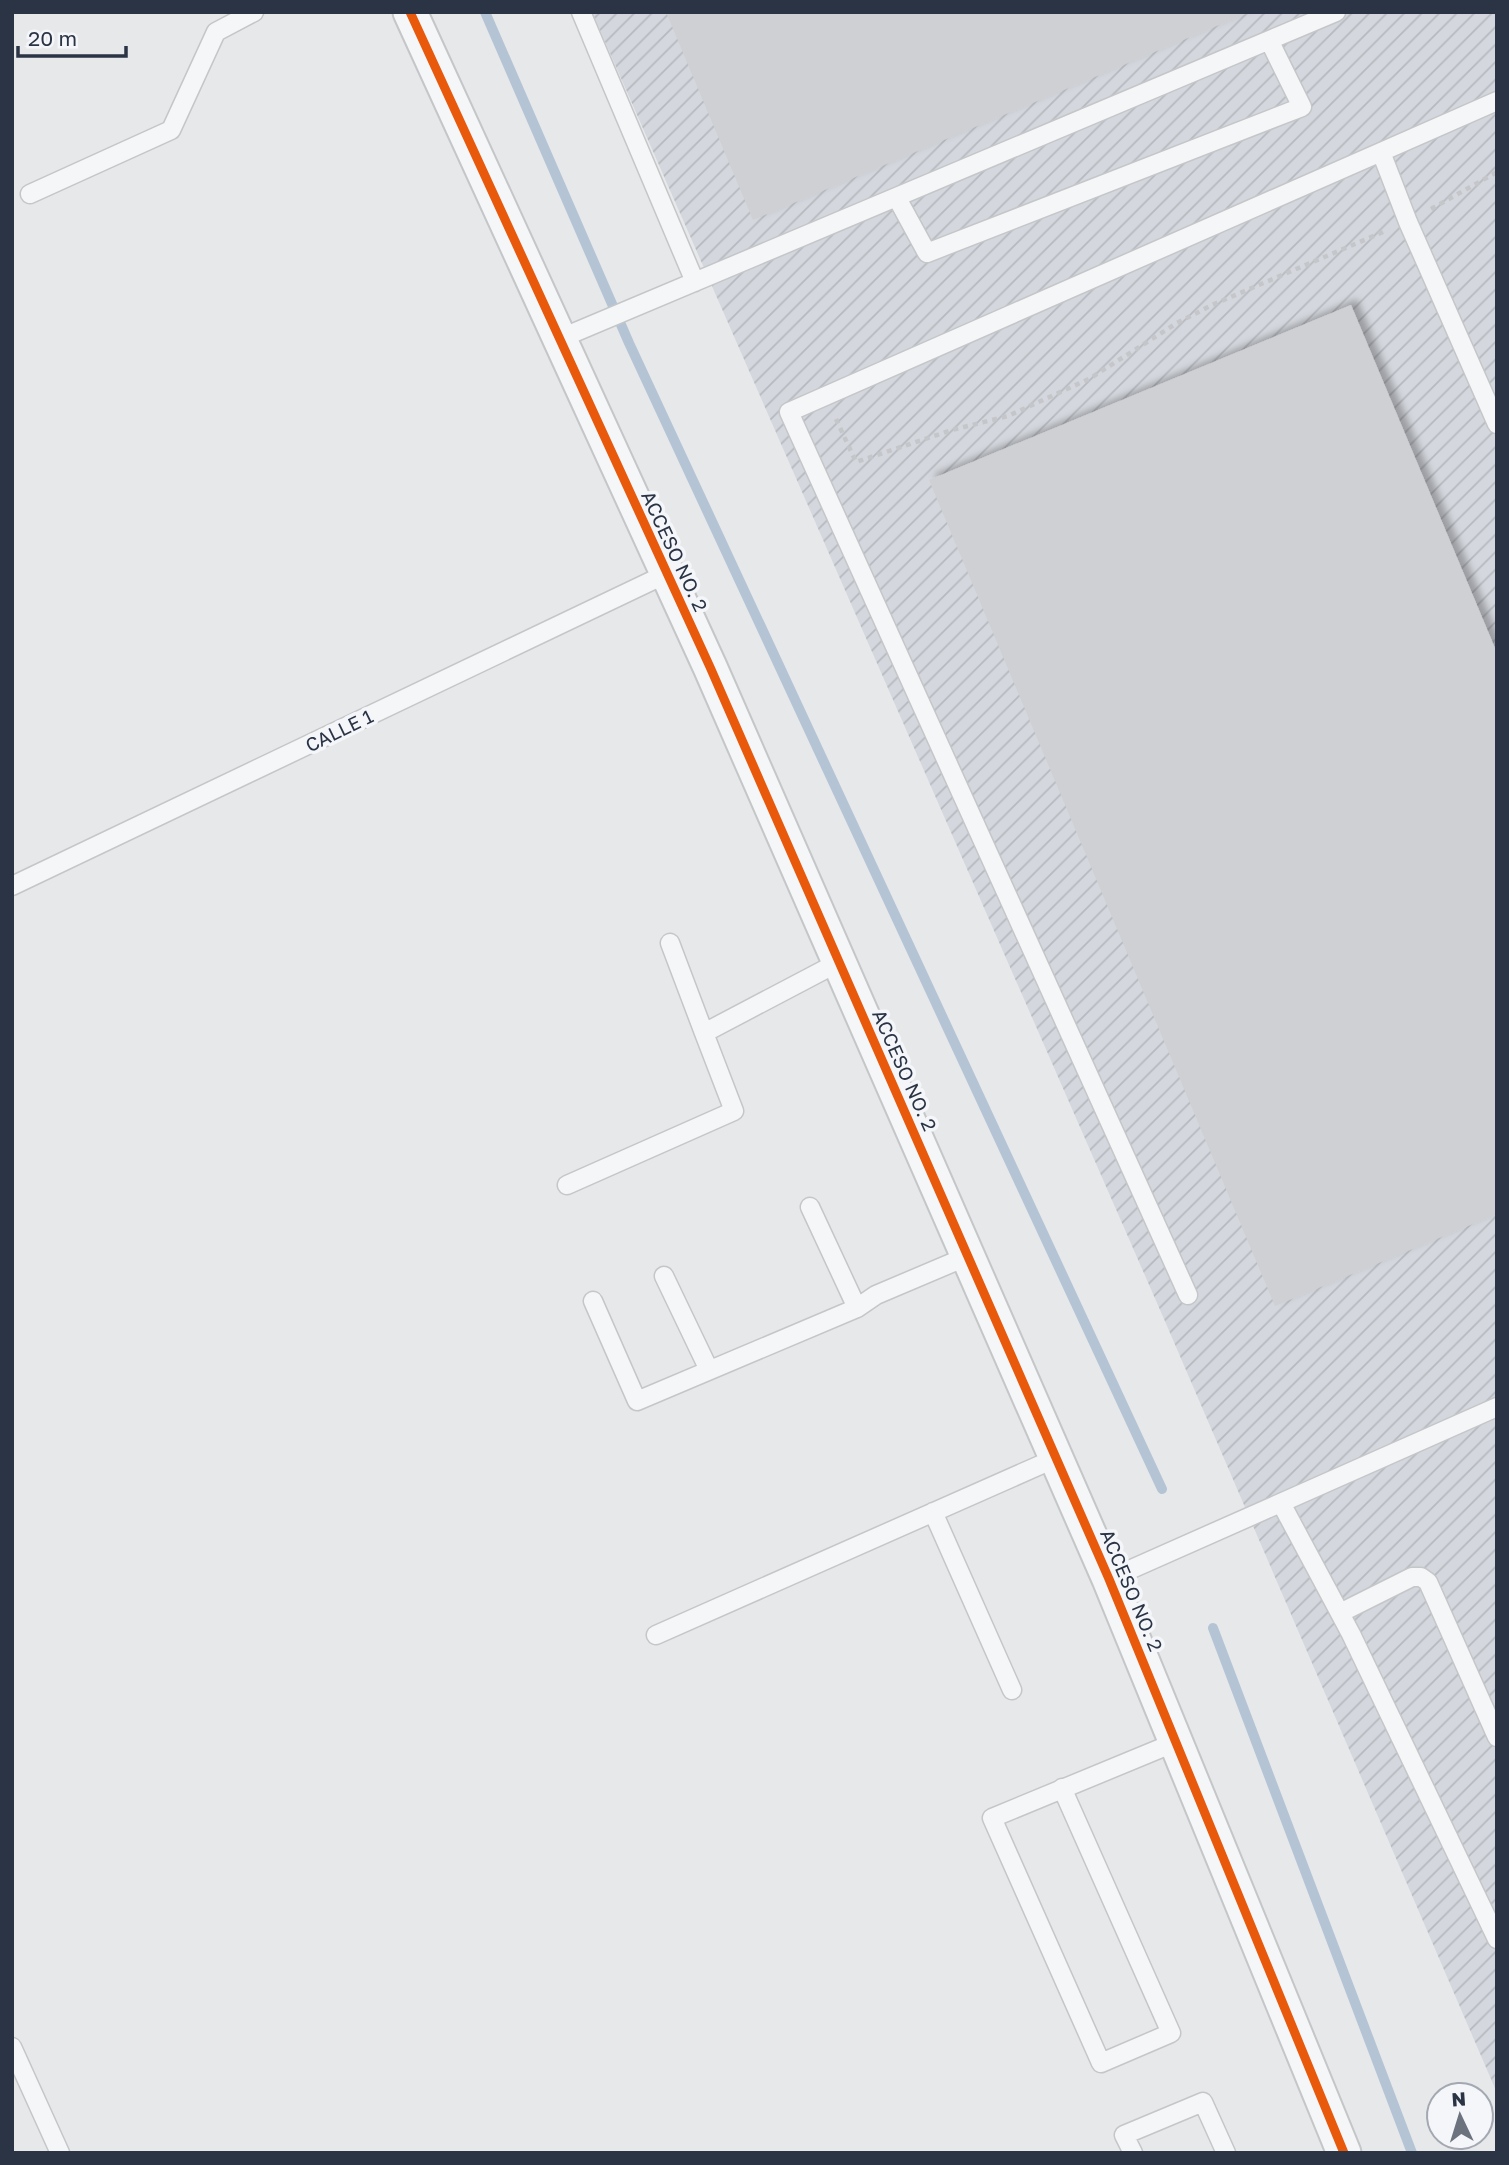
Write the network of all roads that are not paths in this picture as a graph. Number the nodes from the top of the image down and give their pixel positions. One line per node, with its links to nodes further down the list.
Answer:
1 (254, 12): 8 (lane)
2 (410, 12): 11 (street, ACCESO NO. 2)
3 (581, 12): 10 (lane)
4 (1336, 12): 5 (lane)
5 (1270, 42): 9 (lane); 9 (lane)
6 (1497, 101): 7 (lane)
7 (1381, 152): 12 (lane); 22 (lane)
8 (30, 194)
9 (897, 198): 10 (lane)
10 (695, 282): 11 (lane)
11 (559, 339): 13 (street, ACCESO NO. 2)
12 (1497, 424)
13 (666, 574): 14 (lane, CALLE 1); 16 (street, ACCESO NO. 2)
14 (12, 886)
15 (670, 943): 17 (lane)
16 (839, 962): 17 (lane); 20 (street, ACCESO NO. 2)
17 (704, 1033): 18 (lane)
18 (567, 1185)
19 (810, 1207): 24 (lane)
20 (968, 1256): 24 (lane); 27 (street, ACCESO NO. 2)
21 (664, 1276): 25 (lane)
22 (1188, 1295)
23 (593, 1301): 25 (lane)
24 (857, 1308): 25 (lane)
25 (709, 1370)
26 (1497, 1407): 28 (lane)
27 (1056, 1458): 29 (lane); 30 (street, ACCESO NO. 2)
28 (1280, 1503): 30 (lane); 31 (lane)
29 (933, 1512): 32 (lane); 33 (lane)
30 (1109, 1579): 35 (street, ACCESO NO. 2)
31 (1340, 1613): 34 (lane); 37 (lane)
32 (656, 1635)
33 (1012, 1689)
34 (1497, 1737)
35 (1176, 1742): 36 (lane); 42 (street, ACCESO NO. 2)
36 (1062, 1788): 36 (lane)
37 (1497, 1939)
38 (12, 2047): 39 (lane)
39 (60, 2153)
40 (1133, 2153): 41 (lane)
41 (1226, 2153)
42 (1344, 2153)

